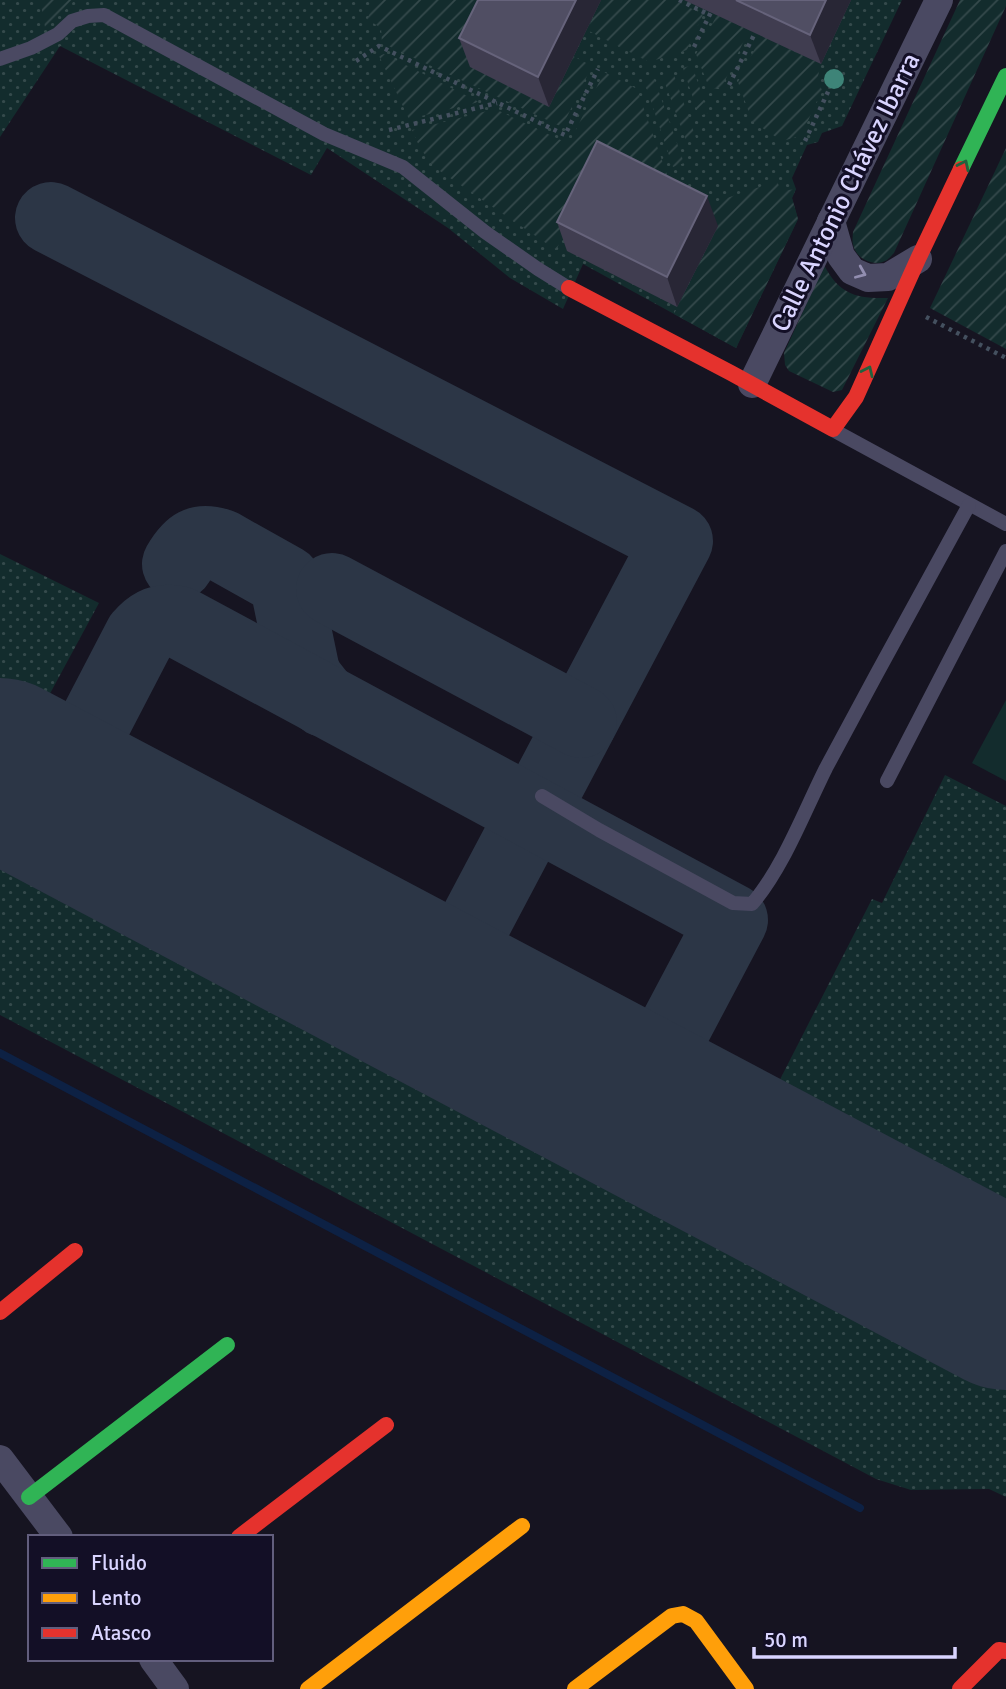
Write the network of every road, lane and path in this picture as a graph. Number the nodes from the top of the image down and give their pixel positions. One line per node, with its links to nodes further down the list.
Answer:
1 (679, 0): 4 (path)
2 (939, 0): 14 (street, Calle Antonio Chávez Ibarra)
3 (755, 33): 10 (path)
4 (694, 47)
5 (0, 59): 16 (lane)
6 (356, 61): 11 (path)
7 (598, 69): 11 (path)
8 (1006, 76): 15 (street, one-way to 8)
9 (834, 79): 13 (path)
10 (730, 85)
11 (498, 103): 12 (path)
12 (389, 130)
13 (805, 141)
14 (831, 221): 15 (street, one-way to 15); 19 (street, Calle Antonio Chávez Ibarra)
15 (918, 259): 17 (street)
16 (569, 288): 19 (street)
17 (899, 303): 18 (path); 20 (street, one-way to 17)
18 (1006, 358)
19 (752, 384): 20 (street)
20 (833, 429): 21 (lane)
21 (969, 505): 22 (lane); 25 (lane)
22 (1006, 524)
23 (1006, 551): 24 (lane)
24 (887, 781)
25 (542, 796)
26 (75, 1251): 27 (street)
27 (0, 1312)
28 (227, 1345): 31 (street)
29 (386, 1425): 34 (street)
30 (0, 1459): 31 (street)
31 (29, 1497): 33 (street)
32 (522, 1526): 38 (street)
33 (58, 1535)
34 (242, 1535)
35 (1006, 1651): 41 (street)
36 (154, 1661): 37 (street)
37 (175, 1689)
38 (308, 1689)
39 (575, 1689): 40 (street)
40 (746, 1689)
41 (960, 1689)

